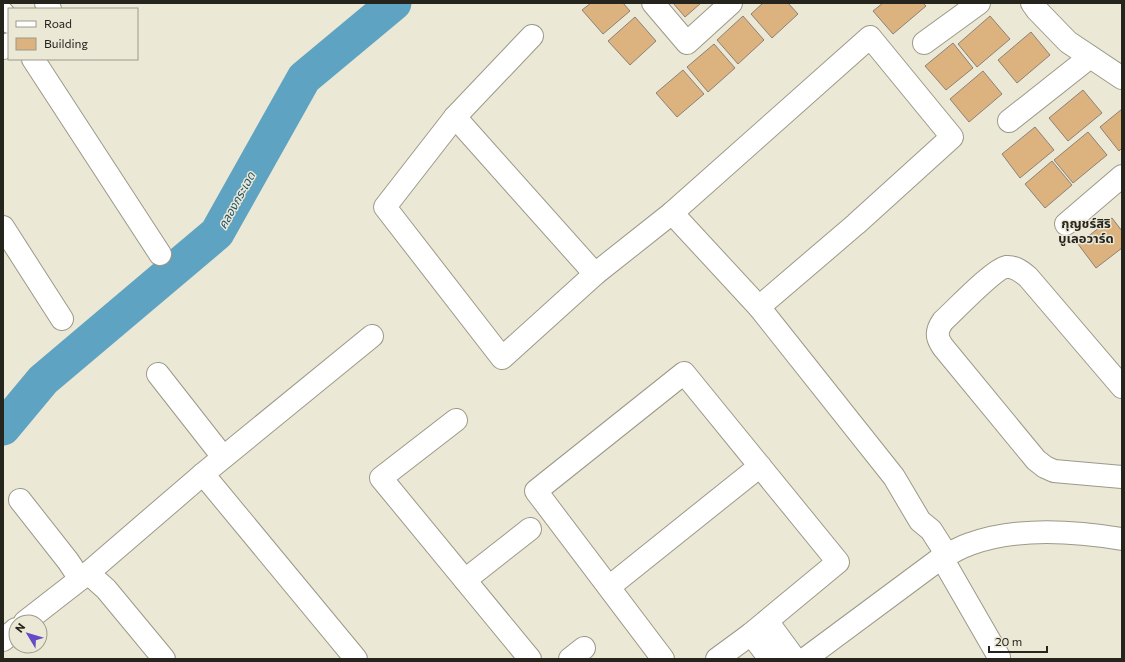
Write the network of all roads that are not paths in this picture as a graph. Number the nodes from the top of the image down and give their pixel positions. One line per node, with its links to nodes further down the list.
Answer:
1 (653, 3): 2 (street)
2 (731, 3)
3 (979, 3): 6 (street)
4 (1032, 3): 7 (street)
5 (532, 36): 10 (street)
6 (924, 43)
7 (1090, 57): 9 (street); 11 (street)
8 (34, 60): 16 (street)
9 (1122, 78)
10 (455, 117): 17 (street); 17 (street)
11 (1009, 121)
12 (1122, 176): 14 (street)
13 (672, 213): 17 (street); 18 (street); 18 (street)
14 (1066, 224)
15 (3, 227): 19 (street)
16 (160, 254)
17 (595, 274)
18 (759, 307): 31 (street)
19 (62, 319)
20 (372, 336): 24 (street)
21 (158, 374): 24 (street)
22 (1122, 387): 27 (street)
23 (456, 420): 33 (street)
24 (223, 457): 26 (street)
25 (760, 466): 34 (street); 34 (street); 36 (street)
26 (203, 474): 32 (street); 40 (street)
27 (1122, 478)
28 (20, 500): 32 (street)
29 (530, 529): 33 (street)
30 (1122, 538): 31 (street)
31 (942, 558): 38 (street); 46 (street)
32 (84, 576): 35 (street); 39 (street)
33 (464, 580): 41 (street)
34 (609, 587): 42 (street)
35 (35, 614)
36 (768, 621): 37 (street); 45 (street)
37 (751, 634): 43 (street); 44 (street)
38 (999, 657)
39 (164, 659)
40 (356, 659)
41 (530, 659)
42 (663, 659)
43 (717, 659)
44 (770, 659)
45 (795, 659)
46 (805, 659)

